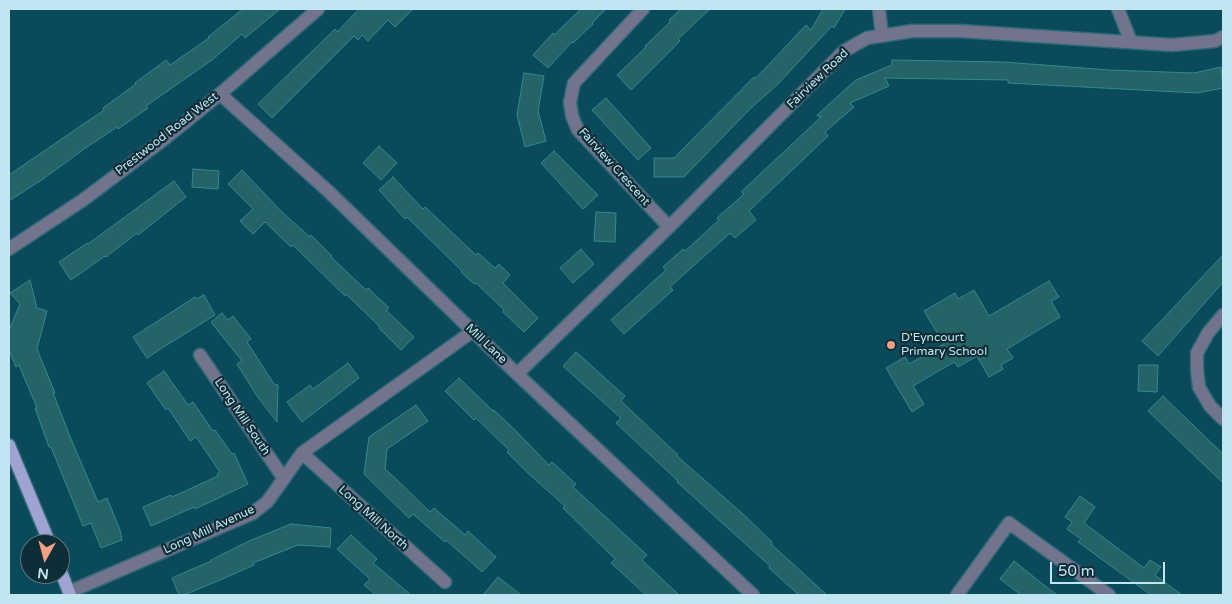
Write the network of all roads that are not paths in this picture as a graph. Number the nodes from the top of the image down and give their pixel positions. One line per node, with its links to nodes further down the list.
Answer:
1 (318, 9): 8 (street, Prestwood Road West)
2 (644, 9): 9 (street, Fairview Crescent)
3 (879, 9): 5 (street)
4 (1118, 9): 7 (street)
5 (882, 36): 7 (street, Fairview Road); 9 (street, Fairview Road)
6 (1223, 37): 7 (street, Fairview Road)
7 (1131, 42)
8 (220, 94): 10 (street, Prestwood Road West); 12 (street, Mill Lane)
9 (669, 227): 14 (street, Fairview Road)
10 (9, 249)
11 (1223, 316): 15 (street)
12 (472, 331): 14 (street, Mill Lane); 17 (street, Long Mill Avenue)
13 (200, 355): 18 (street, Long Mill South)
14 (516, 374): 22 (street, Mill Lane)
15 (1223, 419)
16 (9, 445): 19 (main road)
17 (302, 453): 18 (street, Long Mill Avenue); 20 (street, Long Mill North)
18 (284, 479): 21 (street, Long Mill Avenue)
19 (46, 534)
20 (444, 582)
21 (69, 594)
22 (752, 595)
23 (957, 595): 24 (street)
24 (1109, 595)

